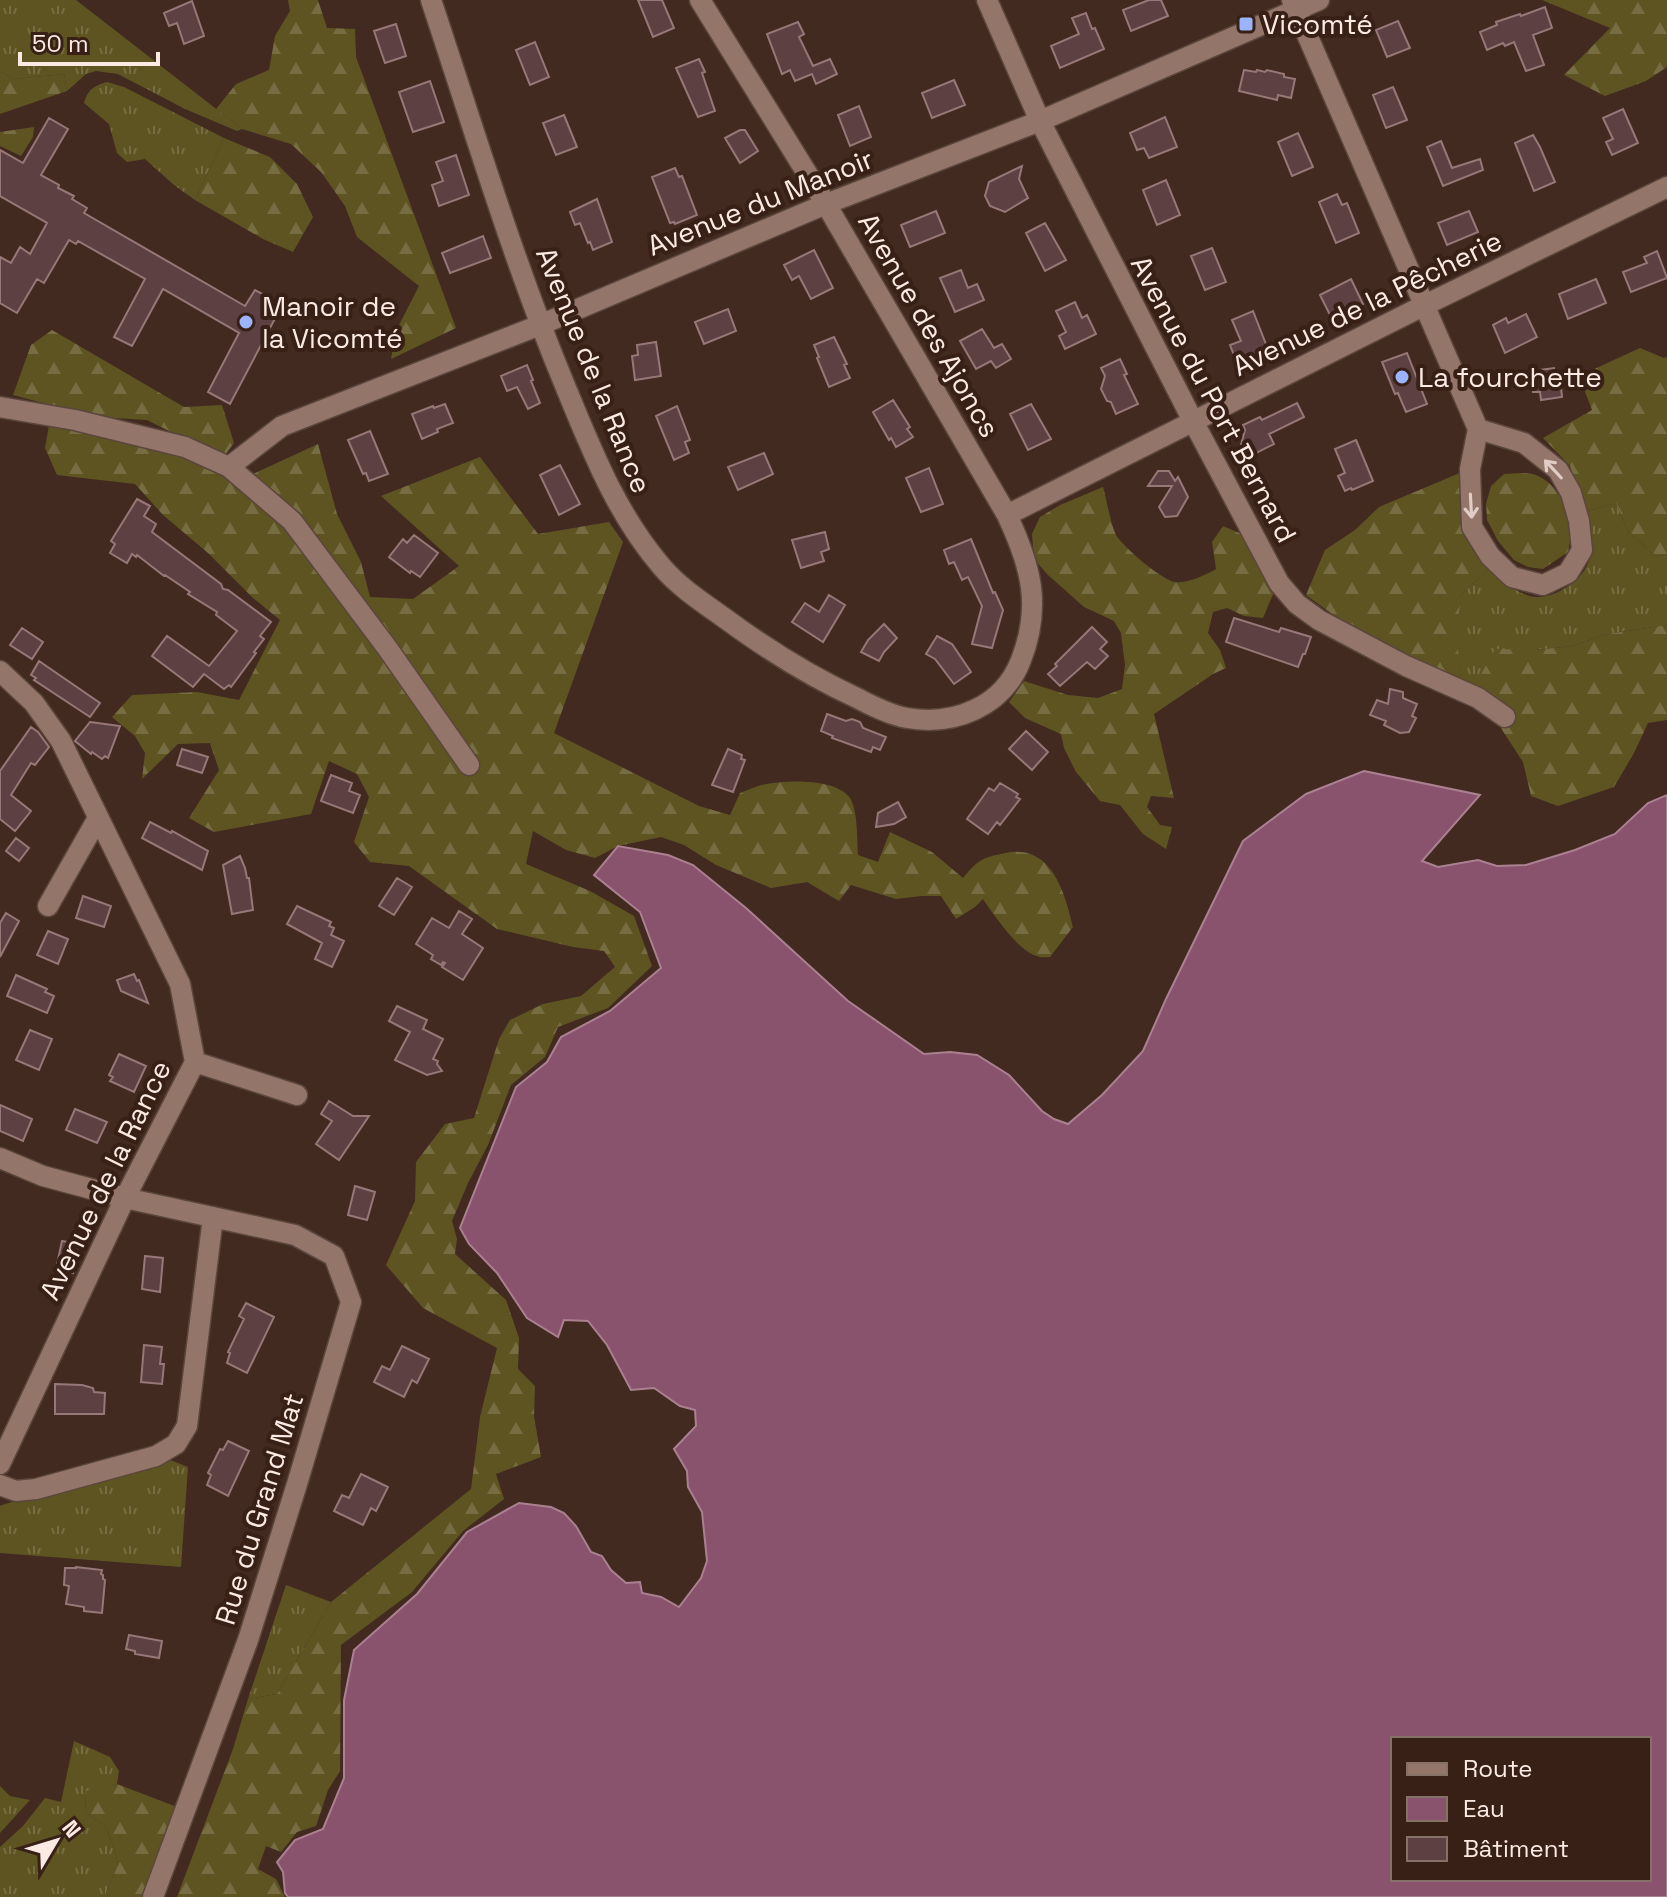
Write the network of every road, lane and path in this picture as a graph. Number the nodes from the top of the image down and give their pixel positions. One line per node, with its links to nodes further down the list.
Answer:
1 (431, 0): 10 (street, Avenue de la Rance)
2 (700, 0): 8 (street, Avenue des Ajoncs)
3 (987, 0): 6 (street, Avenue du Port Bernard)
4 (1319, 0): 5 (street, Avenue du Manoir)
5 (1294, 5): 6 (street, Avenue du Manoir); 9 (street)
6 (1040, 121): 8 (street, Avenue du Manoir); 12 (street, Avenue du Port Bernard)
7 (1667, 187): 9 (street, Avenue de la Pêcherie)
8 (826, 204): 10 (street, Avenue du Manoir); 15 (street, Avenue des Ajoncs)
9 (1423, 306): 12 (street, Avenue de la Pêcherie); 13 (street)
10 (540, 325): 14 (street, Avenue du Manoir); 15 (street, Avenue de la Rance)
11 (0, 407): 14 (street)
12 (1193, 421): 15 (street, Avenue de la Pêcherie); 17 (street, Avenue du Port Bernard)
13 (1478, 429): 13 (street, one-way to 13)
14 (229, 467): 18 (street)
15 (1007, 515)
16 (0, 671): 19 (street, Avenue de la Rance)
17 (1505, 717)
18 (469, 765)
19 (98, 818): 20 (street); 21 (street, Avenue de la Rance)
20 (48, 906)
21 (195, 1062): 22 (street); 24 (street, Avenue de la Rance)
22 (297, 1095)
23 (0, 1158): 24 (street, Rue du Grand Mat)
24 (125, 1198): 25 (street, Rue du Grand Mat); 26 (street, Avenue de la Rance)
25 (213, 1217): 27 (street); 28 (street, Rue du Grand Mat)
26 (0, 1464)
27 (0, 1485)
28 (153, 1897)

